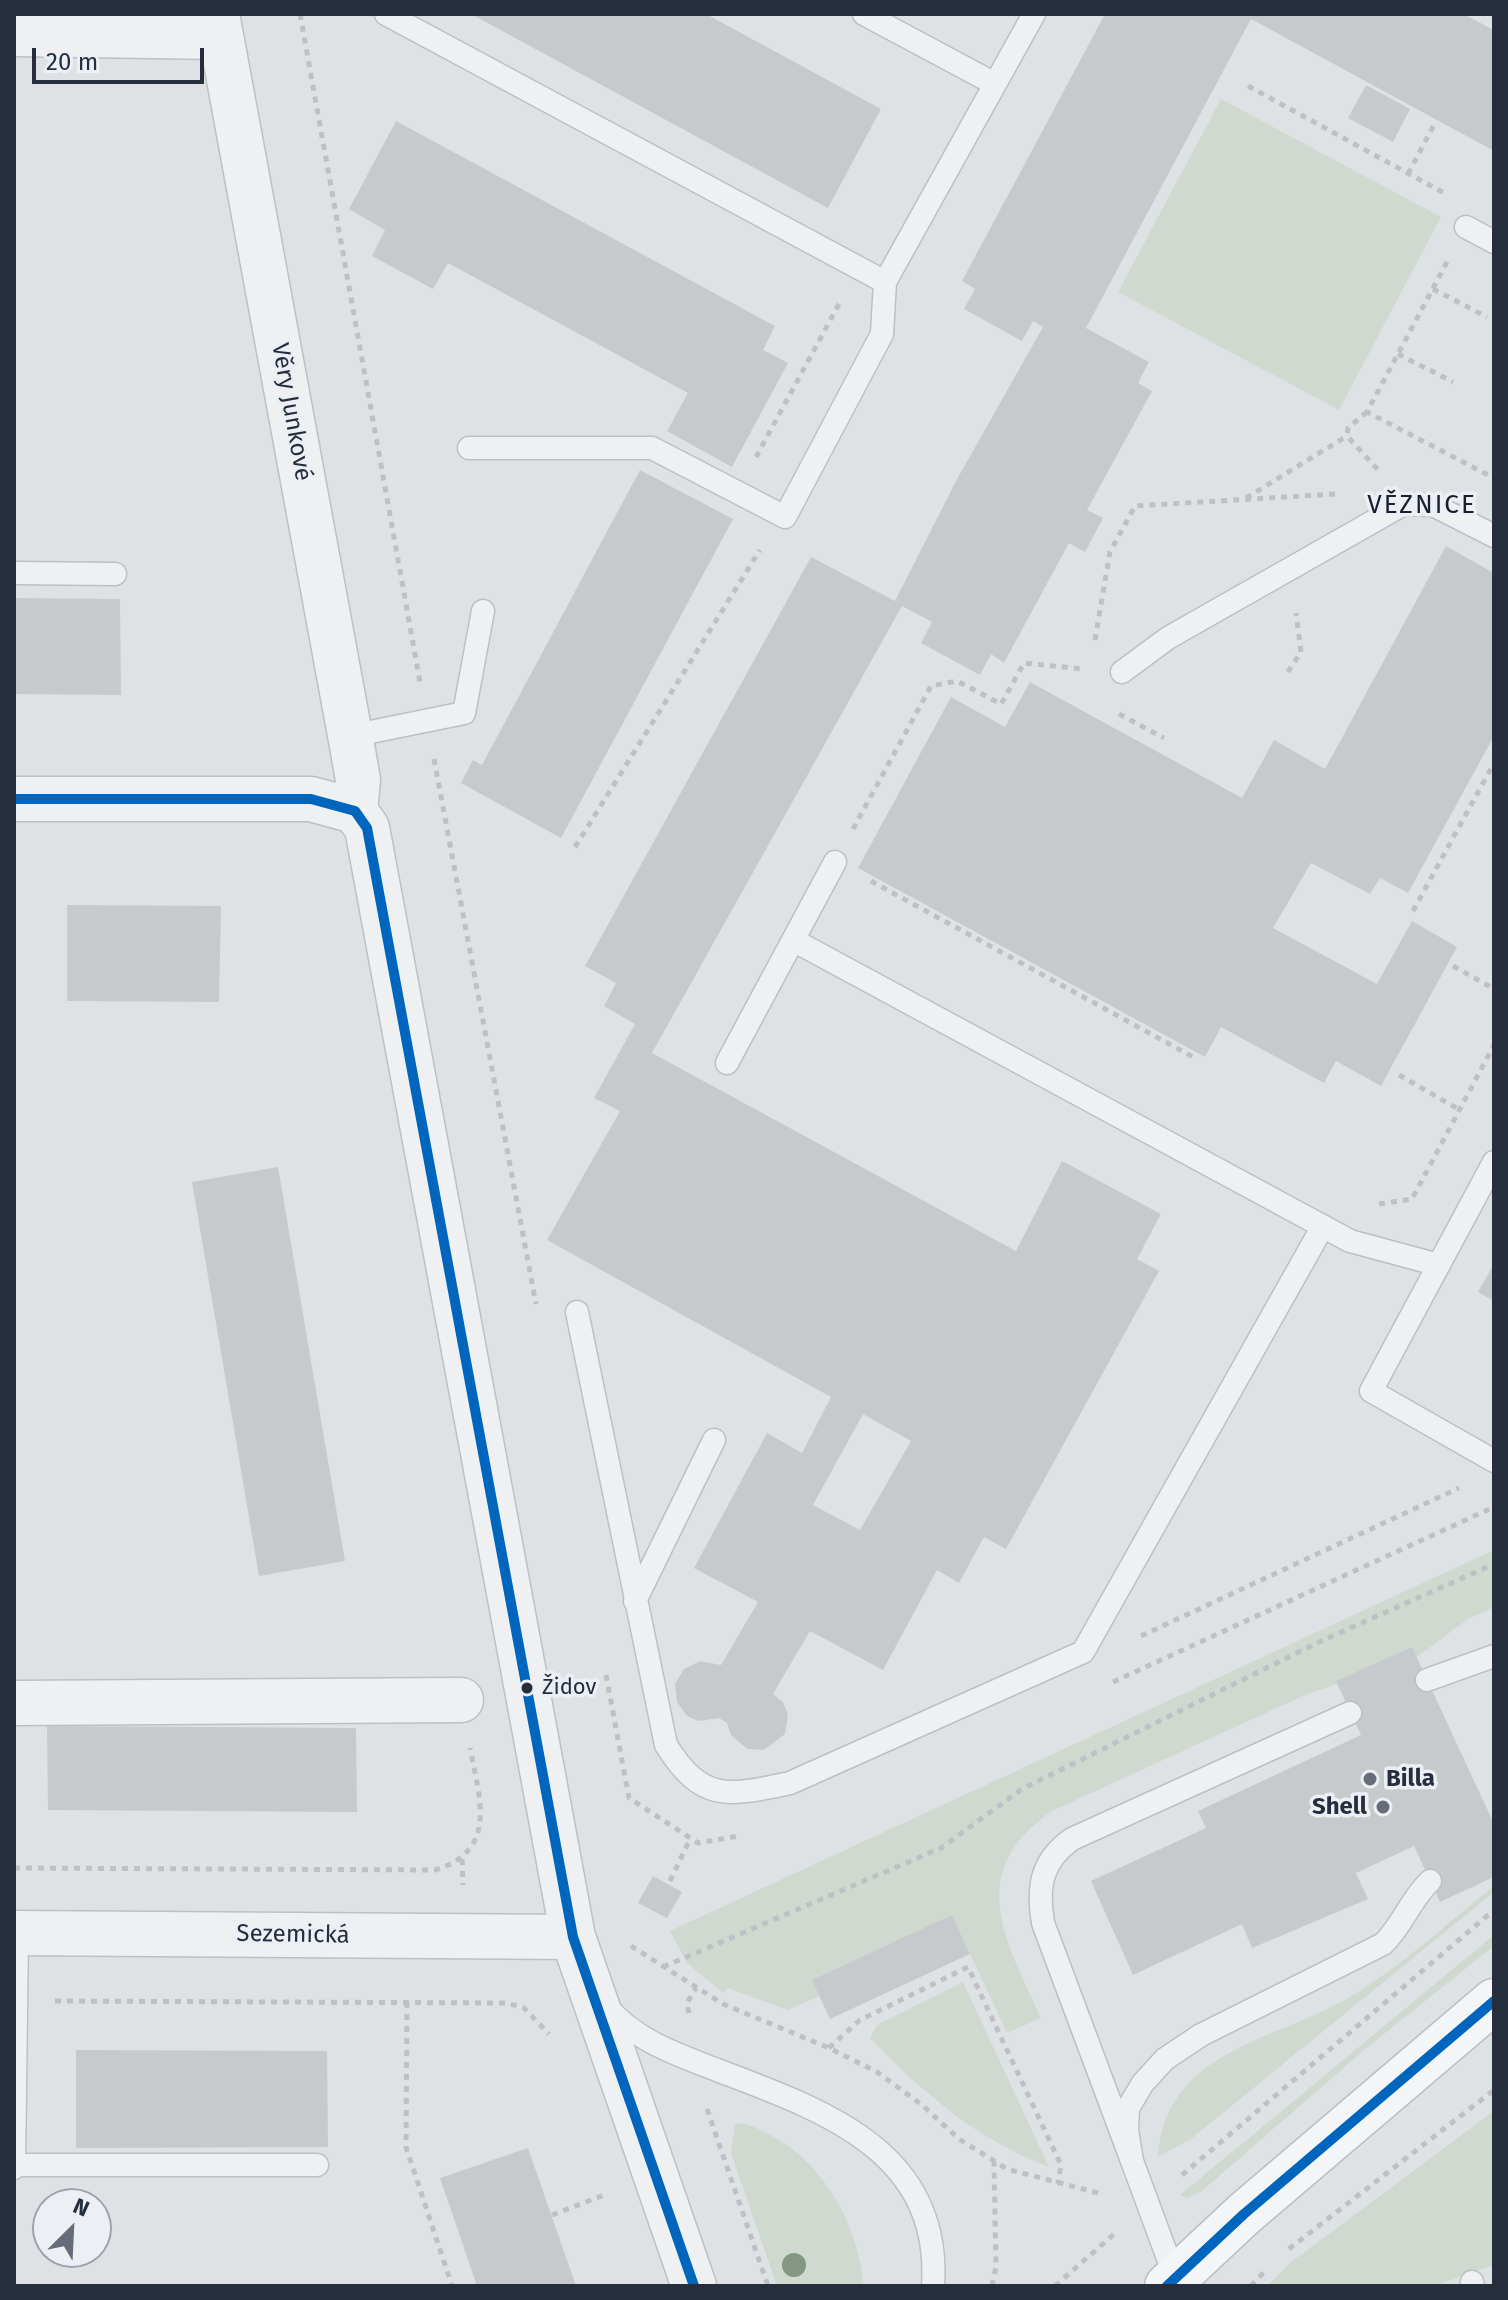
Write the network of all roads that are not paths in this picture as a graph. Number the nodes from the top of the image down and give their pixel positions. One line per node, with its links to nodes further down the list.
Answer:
1 (386, 14): 9 (lane)
2 (864, 14): 6 (lane)
3 (1034, 14): 6 (lane)
4 (219, 25): 5 (street); 16 (street, Věry Junkové)
5 (14, 34)
6 (995, 84): 9 (lane)
7 (1466, 227): 8 (lane)
8 (1494, 242)
9 (885, 282): 10 (lane)
10 (469, 448)
11 (1494, 536): 15 (lane)
12 (14, 573): 13 (lane)
13 (115, 574)
14 (483, 611): 16 (lane)
15 (1122, 672)
16 (351, 736): 18 (street, Věry Junkové)
17 (14, 799): 18 (street)
18 (355, 811): 36 (street)
19 (835, 862): 20 (lane)
20 (793, 940): 21 (lane); 23 (lane)
21 (727, 1063)
22 (1494, 1162): 24 (lane)
23 (1323, 1226): 24 (lane); 28 (lane)
24 (1439, 1265): 27 (lane)
25 (577, 1312): 28 (lane)
26 (714, 1440): 28 (lane)
27 (1494, 1461)
28 (635, 1601)
29 (1494, 1656): 30 (lane)
30 (1427, 1680)
31 (461, 1700): 32 (street)
32 (14, 1703)
33 (1350, 1713): 38 (lane)
34 (1430, 1881): 38 (lane)
35 (16, 1933): 36 (street, Sezemická); 40 (lane)
36 (576, 1950): 42 (street); 43 (lane)
37 (1494, 2001): 41 (main road)
38 (1132, 2161): 41 (lane)
39 (317, 2165): 40 (lane)
40 (15, 2166)
41 (1171, 2282)
42 (694, 2286)
43 (933, 2286)

